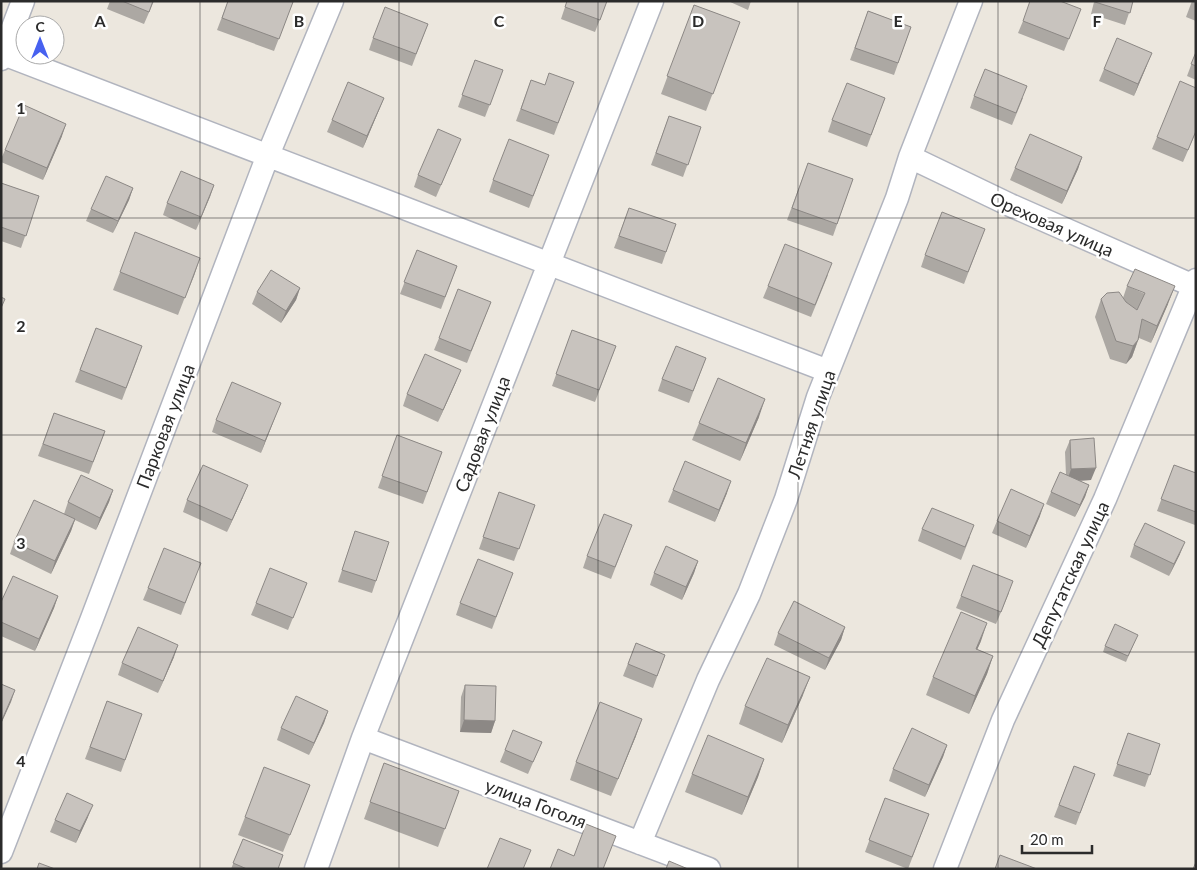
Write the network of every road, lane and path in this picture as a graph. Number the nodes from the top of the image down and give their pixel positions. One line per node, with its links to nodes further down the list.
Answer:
1 (23, 1): 5 (street)
2 (332, 1): 6 (street, Парковая улица)
3 (652, 1): 8 (street, Садовая улица)
4 (971, 1): 7 (street, Летняя улица)
5 (2, 55): 6 (street)
6 (268, 155): 8 (street); 13 (street, Парковая улица)
7 (910, 157): 9 (street, Ореховая улица); 10 (street, Летняя улица)
8 (549, 263): 10 (street); 11 (street, Садовая улица)
9 (1195, 284): 16 (street, Депутатская улица)
10 (828, 371): 12 (street, Летняя улица)
11 (363, 738): 12 (street, улица Гоголя); 14 (street, Садовая улица)
12 (640, 843): 15 (street, улица Гоголя)
13 (1, 852)
14 (316, 869)
15 (709, 869)
16 (945, 869)

